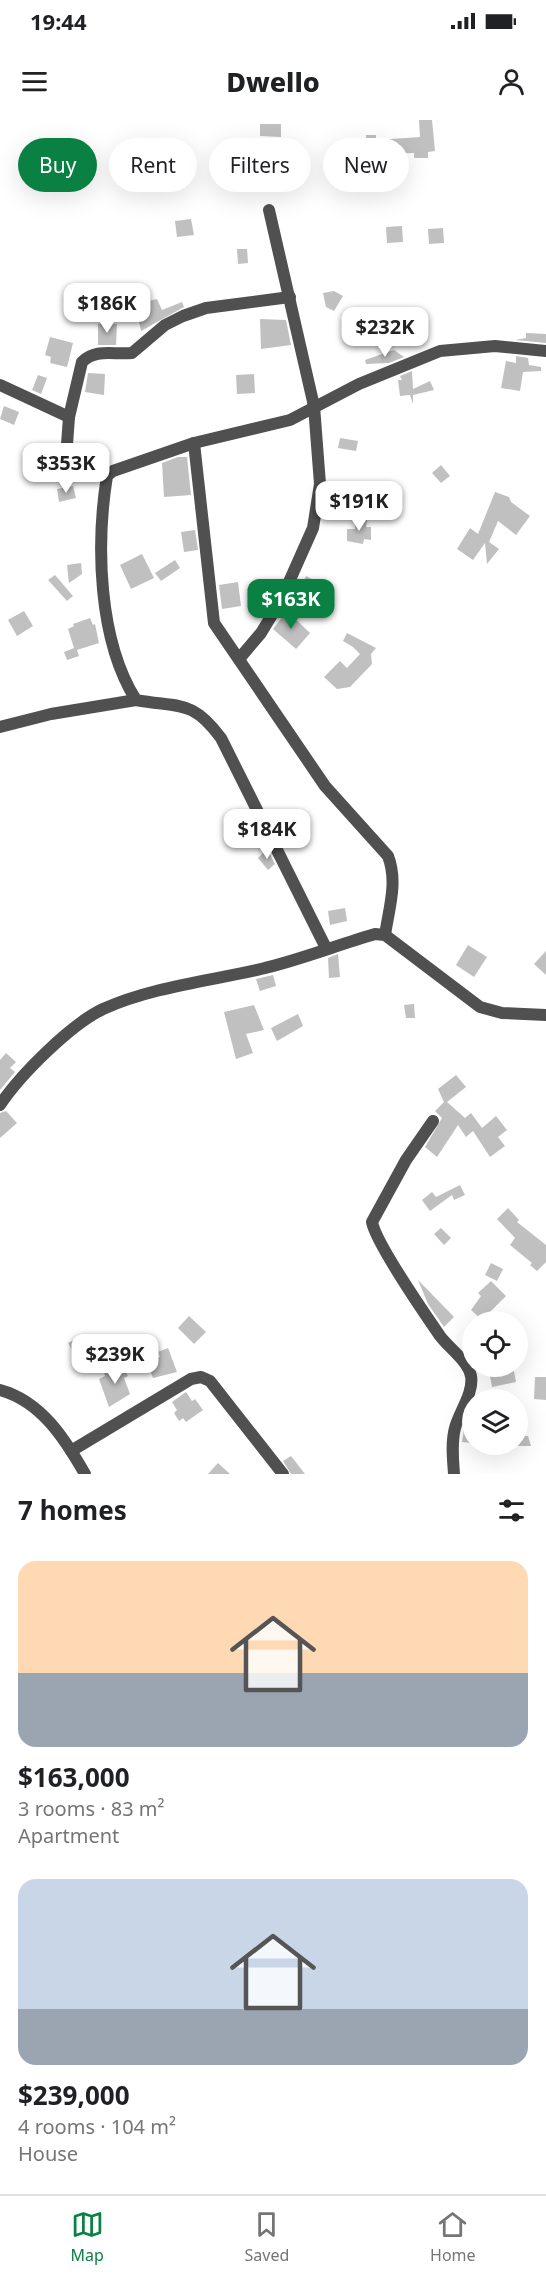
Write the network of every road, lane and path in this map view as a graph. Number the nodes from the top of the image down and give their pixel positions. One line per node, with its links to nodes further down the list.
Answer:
1 (269, 210): 2 (street)
2 (290, 297): 5 (street); 6 (street)
3 (546, 351): 5 (street)
4 (0, 385): 6 (street)
5 (314, 406): 7 (street); 9 (street)
6 (69, 417): 8 (street)
7 (194, 443): 8 (street); 9 (street)
8 (107, 476): 10 (street)
9 (239, 659): 12 (street)
10 (136, 700): 11 (street); 13 (street)
11 (0, 727)
12 (385, 935): 13 (street); 14 (street)
13 (326, 948): 15 (street)
14 (546, 1015)
15 (0, 1103)
16 (433, 1121): 21 (street)
17 (0, 1390): 18 (street)
18 (71, 1451): 19 (street); 20 (street)
19 (85, 1474)
20 (283, 1474)
21 (454, 1474)

